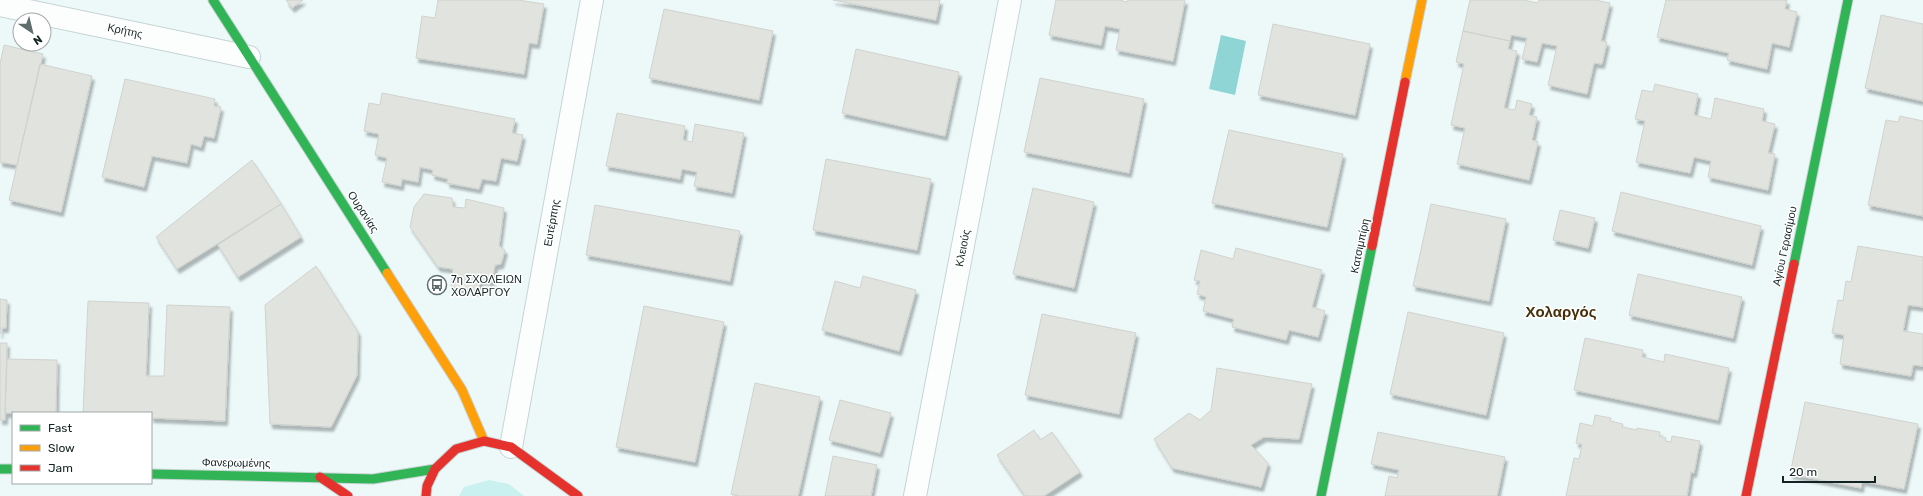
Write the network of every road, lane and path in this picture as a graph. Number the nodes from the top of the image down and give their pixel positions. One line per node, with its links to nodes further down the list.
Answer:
1 (213, 0): 7 (street, Ουρανίας)
2 (592, 0): 9 (street, Ευτέρπης)
3 (1010, 0): 18 (street, Κλειούς)
4 (1422, 0): 19 (street, Κατσιμπίρη)
5 (1848, 0): 20 (street, Αγίου Γερασίμου)
6 (0, 5): 7 (street, Κρήτης)
7 (249, 57): 8 (street, Ουρανίας)
8 (484, 441): 9 (street); 12 (street)
9 (511, 447): 17 (street)
10 (0, 469): 11 (street)
11 (12, 469)
12 (435, 469): 14 (street, Φανερωμένης); 16 (street)
13 (152, 474): 14 (street, Φανερωμένης)
14 (320, 477): 15 (street)
15 (348, 496)
16 (426, 496)
17 (578, 496)
18 (915, 496)
19 (1321, 496)
20 (1746, 496)

